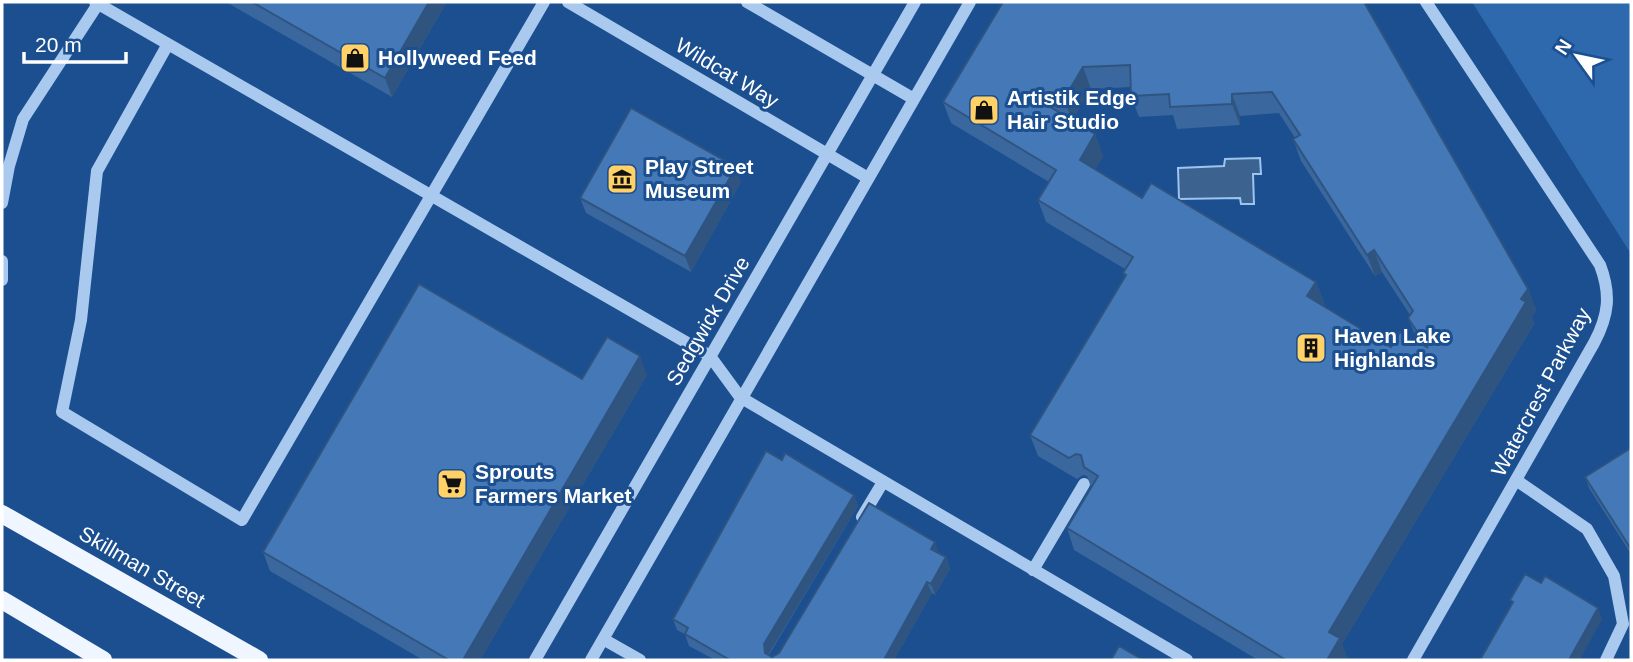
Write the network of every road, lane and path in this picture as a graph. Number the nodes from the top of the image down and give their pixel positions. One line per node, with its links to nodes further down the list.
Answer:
1 (544, 2): 13 (street)
2 (568, 2): 11 (street, Wildcat Way)
3 (747, 2): 9 (street)
4 (915, 2): 9 (street, Sedgwick Drive)
5 (970, 2): 10 (street)
6 (1426, 2): 19 (street, Watercrest Parkway)
7 (96, 3): 8 (street); 14 (street)
8 (168, 44): 13 (street); 13 (street)
9 (874, 74): 10 (street); 11 (street, Sedgwick Drive)
10 (914, 99): 12 (street)
11 (827, 154): 12 (street, Wildcat Way); 17 (street, Sedgwick Drive)
12 (868, 178): 18 (street)
13 (432, 197): 17 (street)
14 (2, 203)
15 (2, 261): 16 (street)
16 (2, 280)
17 (710, 356): 18 (street); 29 (street, Sedgwick Drive)
18 (740, 397): 20 (street); 26 (street)
19 (1516, 480): 33 (street, Watercrest Parkway); 34 (street)
20 (883, 482): 23 (street); 24 (street)
21 (1084, 484): 24 (street)
22 (2, 514): 28 (main road, Skillman Street)
23 (855, 529)
24 (1033, 570): 32 (street)
25 (2, 600): 27 (main road)
26 (603, 639): 30 (street); 31 (street)
27 (103, 660)
28 (259, 660)
29 (535, 660)
30 (591, 660)
31 (640, 660)
32 (1186, 660)
33 (1413, 660)
34 (1606, 660)

